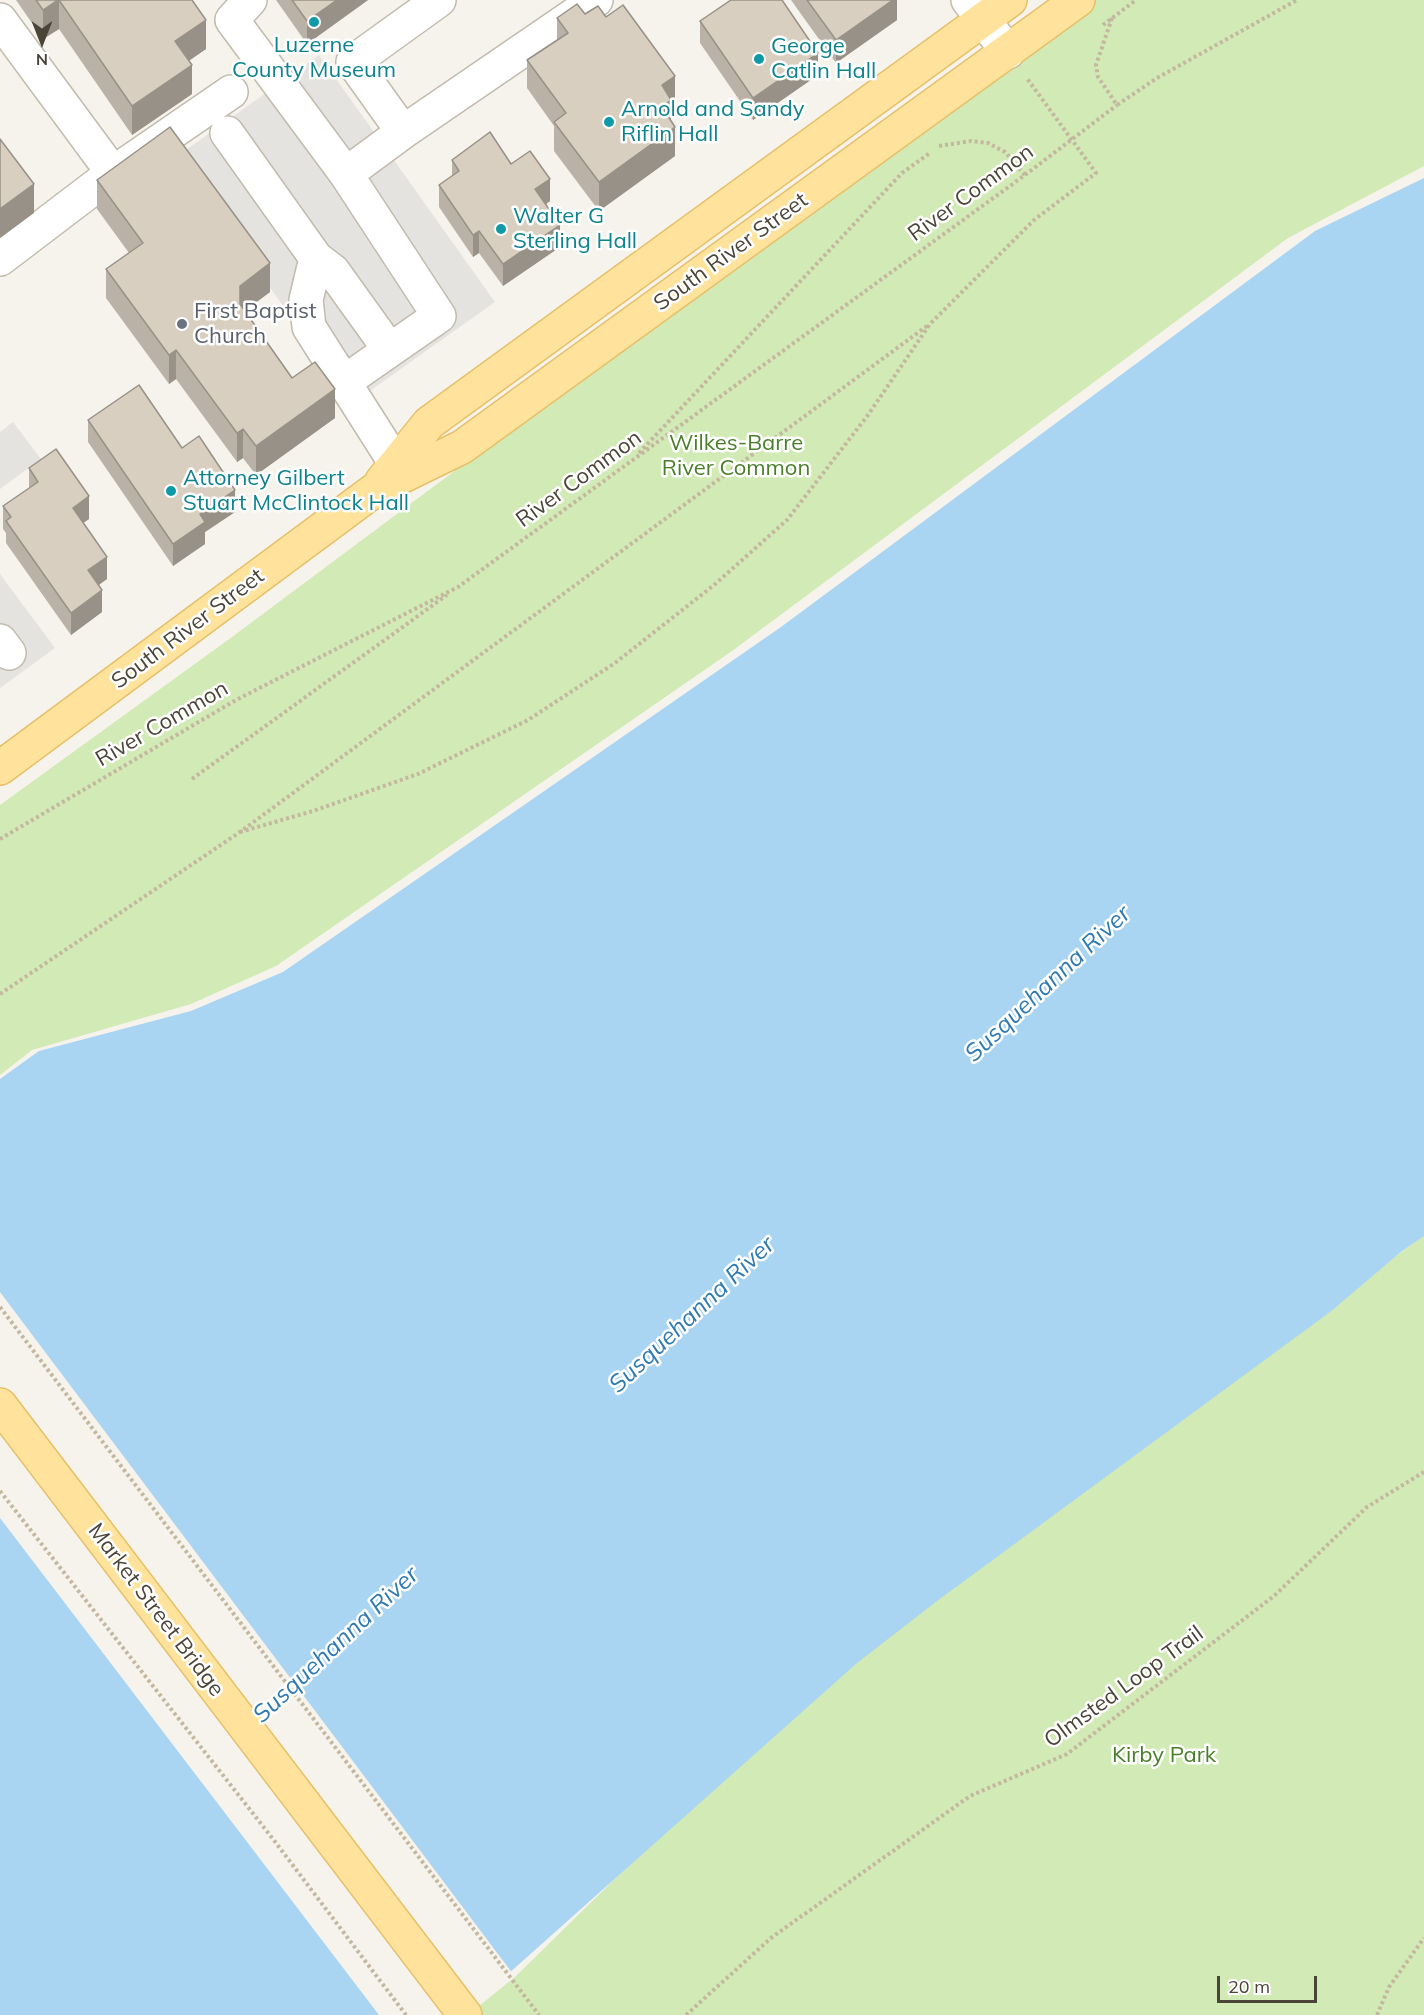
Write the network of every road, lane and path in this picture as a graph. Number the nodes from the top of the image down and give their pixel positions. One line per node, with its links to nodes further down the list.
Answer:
1 (250, 0): 16 (street)
2 (439, 0): 13 (street)
3 (596, 0): 13 (street)
4 (1010, 0): 8 (main road, South River Street)
5 (1077, 0): 10 (main road, South River Street)
6 (1136, 0): 12 (path)
7 (1297, 0): 12 (path, River Common)
8 (976, 10): 10 (street); 24 (main road, South River Street)
9 (0, 20): 15 (street)
10 (1008, 52): 20 (path); 25 (main road, South River Street)
11 (231, 92): 15 (street)
12 (1117, 105): 17 (path, River Common, bridge)
13 (403, 132): 16 (street)
14 (227, 133): 18 (street)
15 (113, 173): 19 (street)
16 (346, 174): 21 (street)
17 (1025, 175): 23 (path, River Common); 23 (path)
18 (316, 258): 21 (street); 22 (street)
19 (0, 260)
20 (930, 324): 29 (path); 29 (path)
21 (389, 349): 22 (street)
22 (344, 381): 24 (street)
23 (635, 458): 26 (path, River Common)
24 (396, 464): 25 (main road, South River Street)
25 (375, 489): 27 (main road, South River Street)
26 (458, 587): 28 (path); 30 (path, River Common)
27 (0, 768)
28 (192, 779)
29 (240, 832): 31 (path)
30 (0, 839)
31 (0, 994)
32 (0, 1307): 39 (path)
33 (0, 1405): 38 (main road, Market Street Bridge)
34 (1424, 1472): 40 (path, Olmsted Loop Trail)
35 (0, 1491): 37 (path)
36 (1424, 1938): 41 (path)
37 (406, 2015)
38 (465, 2015)
39 (539, 2015)
40 (686, 2015)
41 (1377, 2015)

